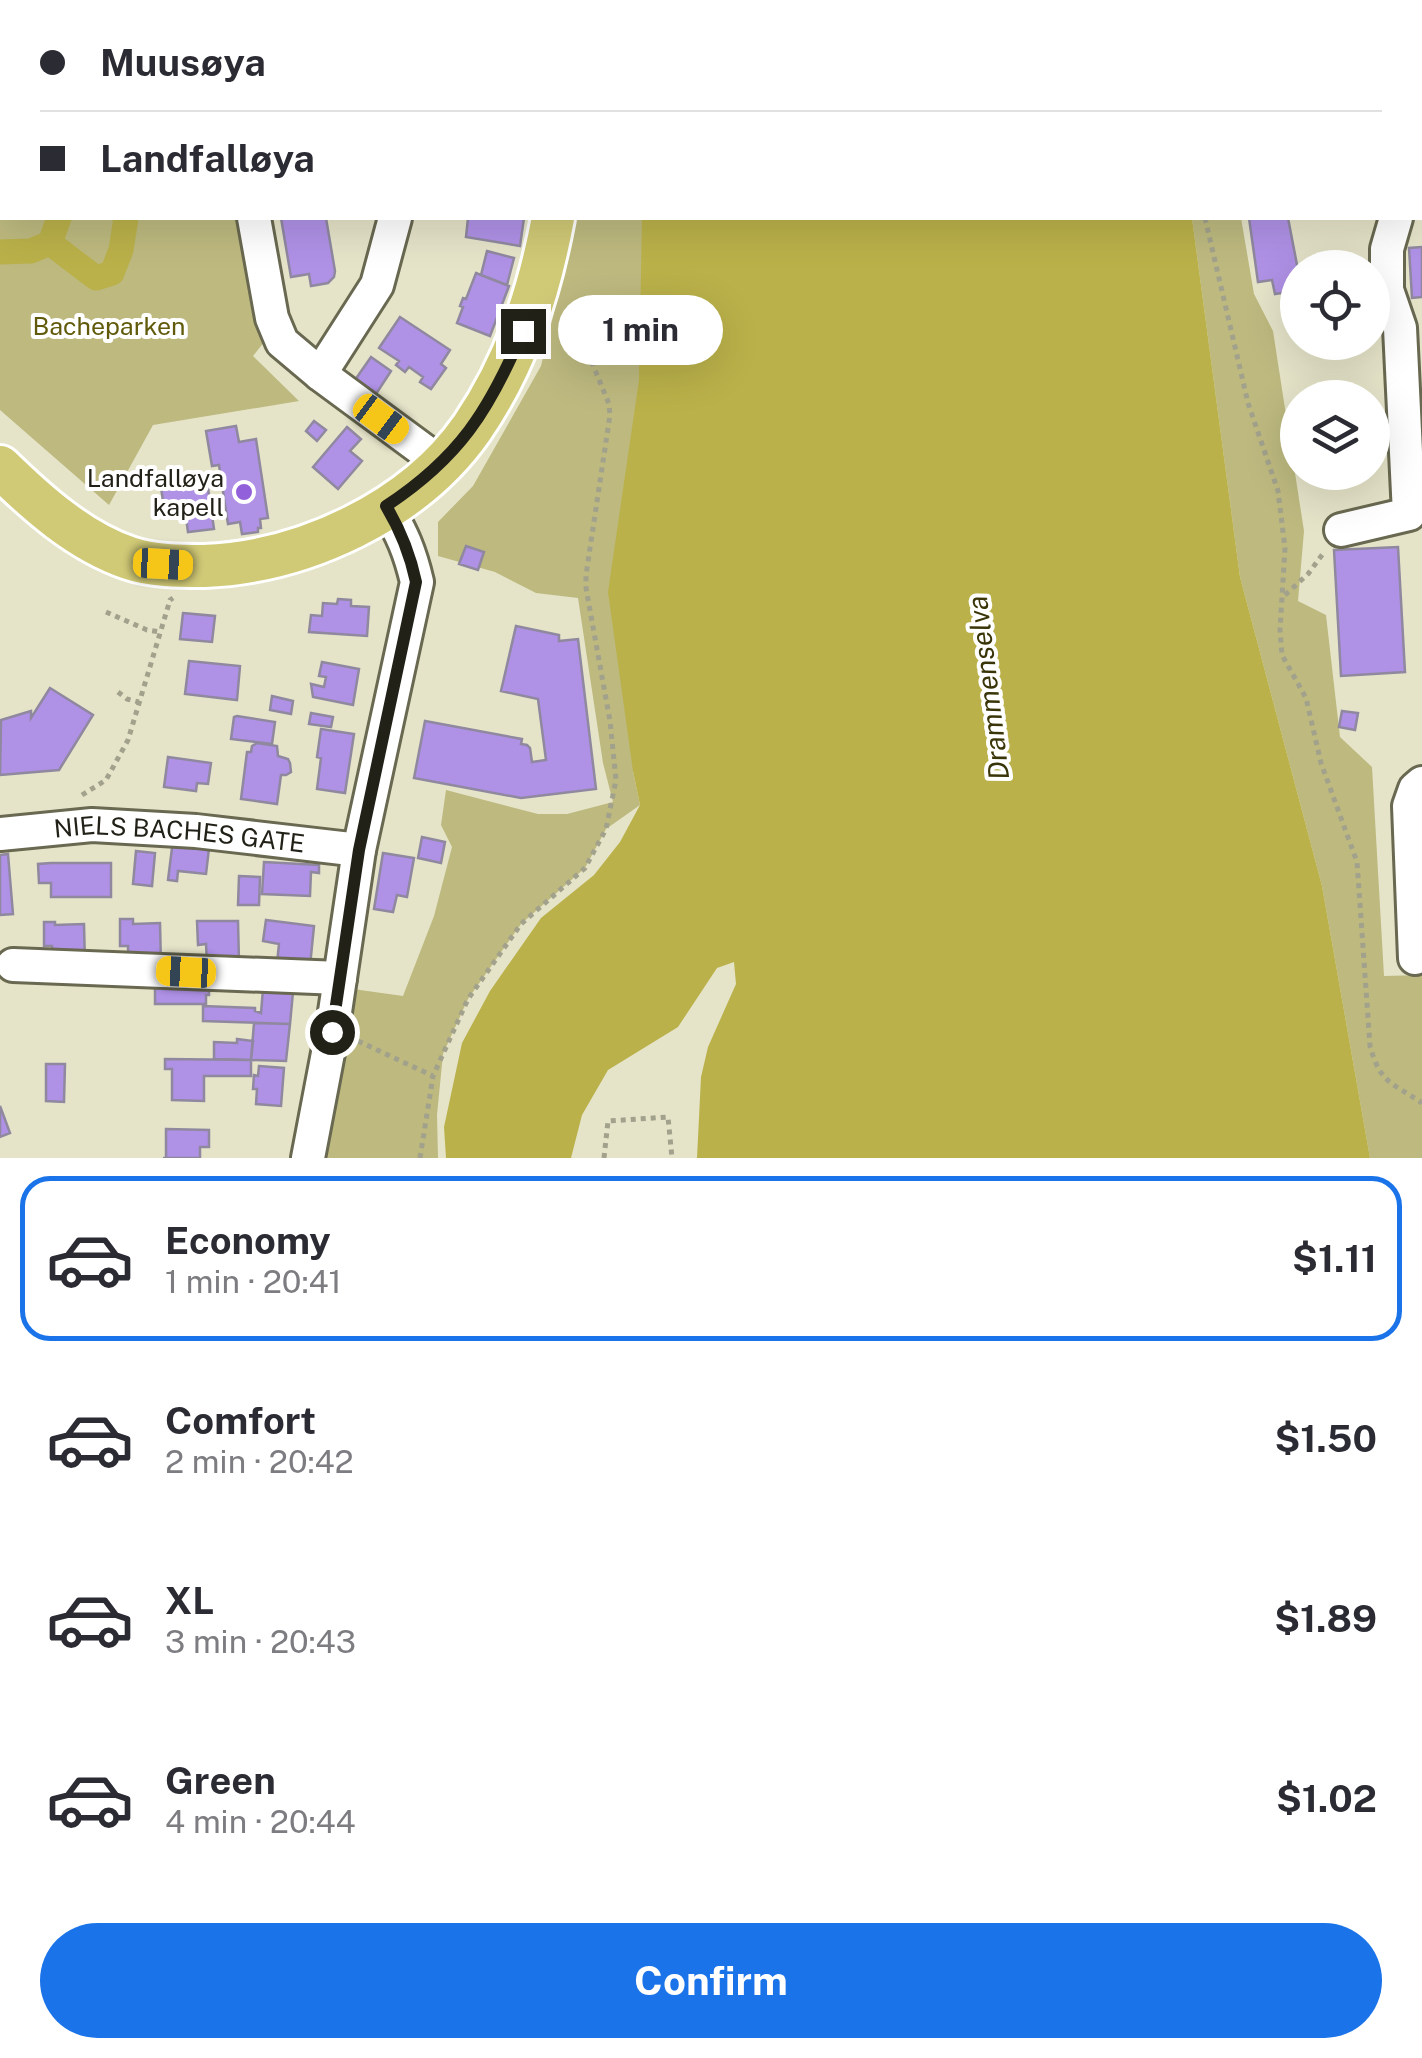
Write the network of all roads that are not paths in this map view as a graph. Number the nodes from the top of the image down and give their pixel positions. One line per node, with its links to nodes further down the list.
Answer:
1 (254, 220): 6 (street)
2 (394, 220): 6 (street)
3 (553, 220): 7 (main road)
4 (1395, 220): 5 (street)
5 (1411, 333): 10 (street)
6 (320, 374): 7 (street)
7 (442, 464): 9 (main road)
8 (0, 467): 9 (main road)
9 (386, 506): 13 (street)
10 (1340, 530)
11 (1422, 783): 14 (street)
12 (0, 834): 13 (street, NIELS BACHES GATE)
13 (359, 850): 16 (street)
14 (1415, 958)
15 (13, 966): 16 (street)
16 (340, 978): 17 (street)
17 (308, 1158)

